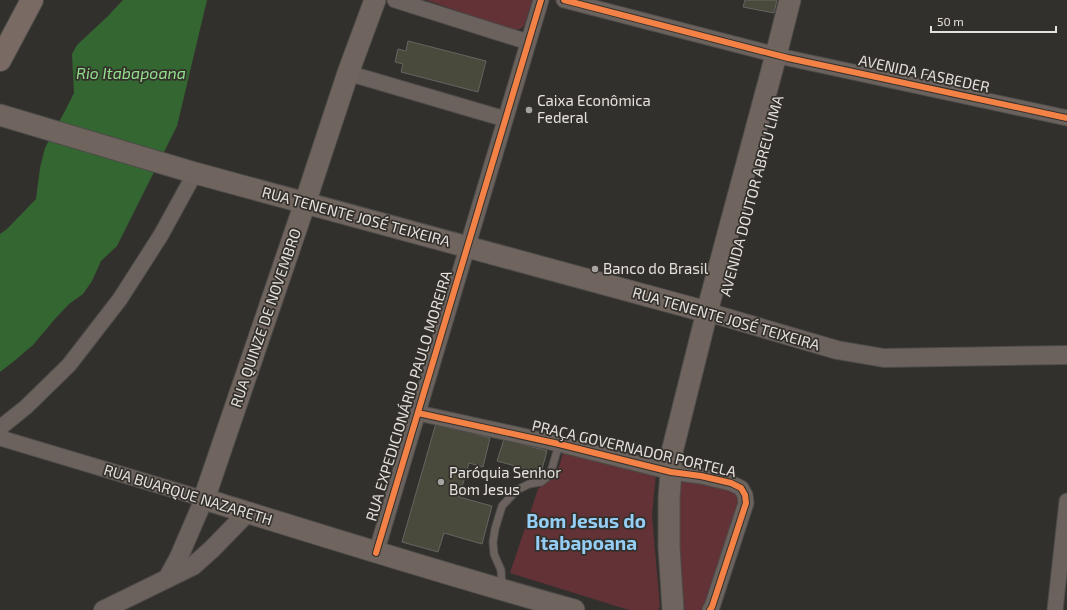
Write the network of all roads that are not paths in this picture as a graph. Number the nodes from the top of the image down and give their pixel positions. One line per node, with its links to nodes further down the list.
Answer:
1 (32, 0): 10 (main road)
2 (375, 0): 11 (main road, RUA QUINZE DE NOVEMBRO)
3 (395, 0): 8 (street)
4 (540, 0): 8 (street, RUA EXPEDICIONÁRIO PAULO MOREIRA)
5 (564, 0): 9 (street, AVENIDA FASBEDER)
6 (790, 0): 9 (main road, AVENIDA DOUTOR ABREU LIMA)
7 (803, 0): 9 (main road, AVENIDA DOUTOR ABREU LIMA)
8 (528, 42): 14 (street, RUA EXPEDICIONÁRIO PAULO MOREIRA)
9 (782, 56): 13 (street, AVENIDA FASBEDER); 18 (main road, AVENIDA DOUTOR ABREU LIMA)
10 (0, 60)
11 (348, 73): 14 (street); 16 (main road, RUA QUINZE DE NOVEMBRO)
12 (0, 114): 15 (main road, RUA TENENTE JOSÉ TEIXEIRA)
13 (1067, 118)
14 (506, 119): 17 (street, RUA EXPEDICIONÁRIO PAULO MOREIRA)
15 (195, 173): 16 (main road, RUA TENENTE JOSÉ TEIXEIRA); 21 (street)
16 (305, 203): 17 (main road, RUA TENENTE JOSÉ TEIXEIRA); 25 (main road, RUA QUINZE DE NOVEMBRO)
17 (467, 247): 18 (main road, RUA TENENTE JOSÉ TEIXEIRA); 20 (street, RUA EXPEDICIONÁRIO PAULO MOREIRA)
18 (714, 314): 19 (street, RUA TENENTE JOSÉ TEIXEIRA); 24 (main road, AVENIDA DOUTOR ABREU LIMA)
19 (1067, 355)
20 (418, 413): 23 (street, PRAÇA GOVERNADOR PORTELA); 28 (street, RUA EXPEDICIONÁRIO PAULO MOREIRA)
21 (0, 428)
22 (0, 438): 25 (street, RUA BUARQUE NAZARETH)
23 (559, 444): 24 (street, PRAÇA GOVERNADOR PORTELA); 31 (lane)
24 (671, 472): 34 (main road, PRAÇA GOVERNADOR PORTELA); 35 (street, PRAÇA GOVERNADOR PORTELA)
25 (204, 499): 27 (main road, RUA BUARQUE NAZARETH); 29 (street)
26 (1067, 501): 30 (street)
27 (248, 512): 28 (main road, RUA BUARQUE NAZARETH); 29 (street)
28 (376, 552): 31 (main road)
29 (167, 579): 32 (street)
30 (1063, 580): 36 (street)
31 (503, 590): 33 (main road)
32 (103, 610)
33 (574, 610)
34 (673, 610)
35 (710, 610)
36 (1055, 610)

